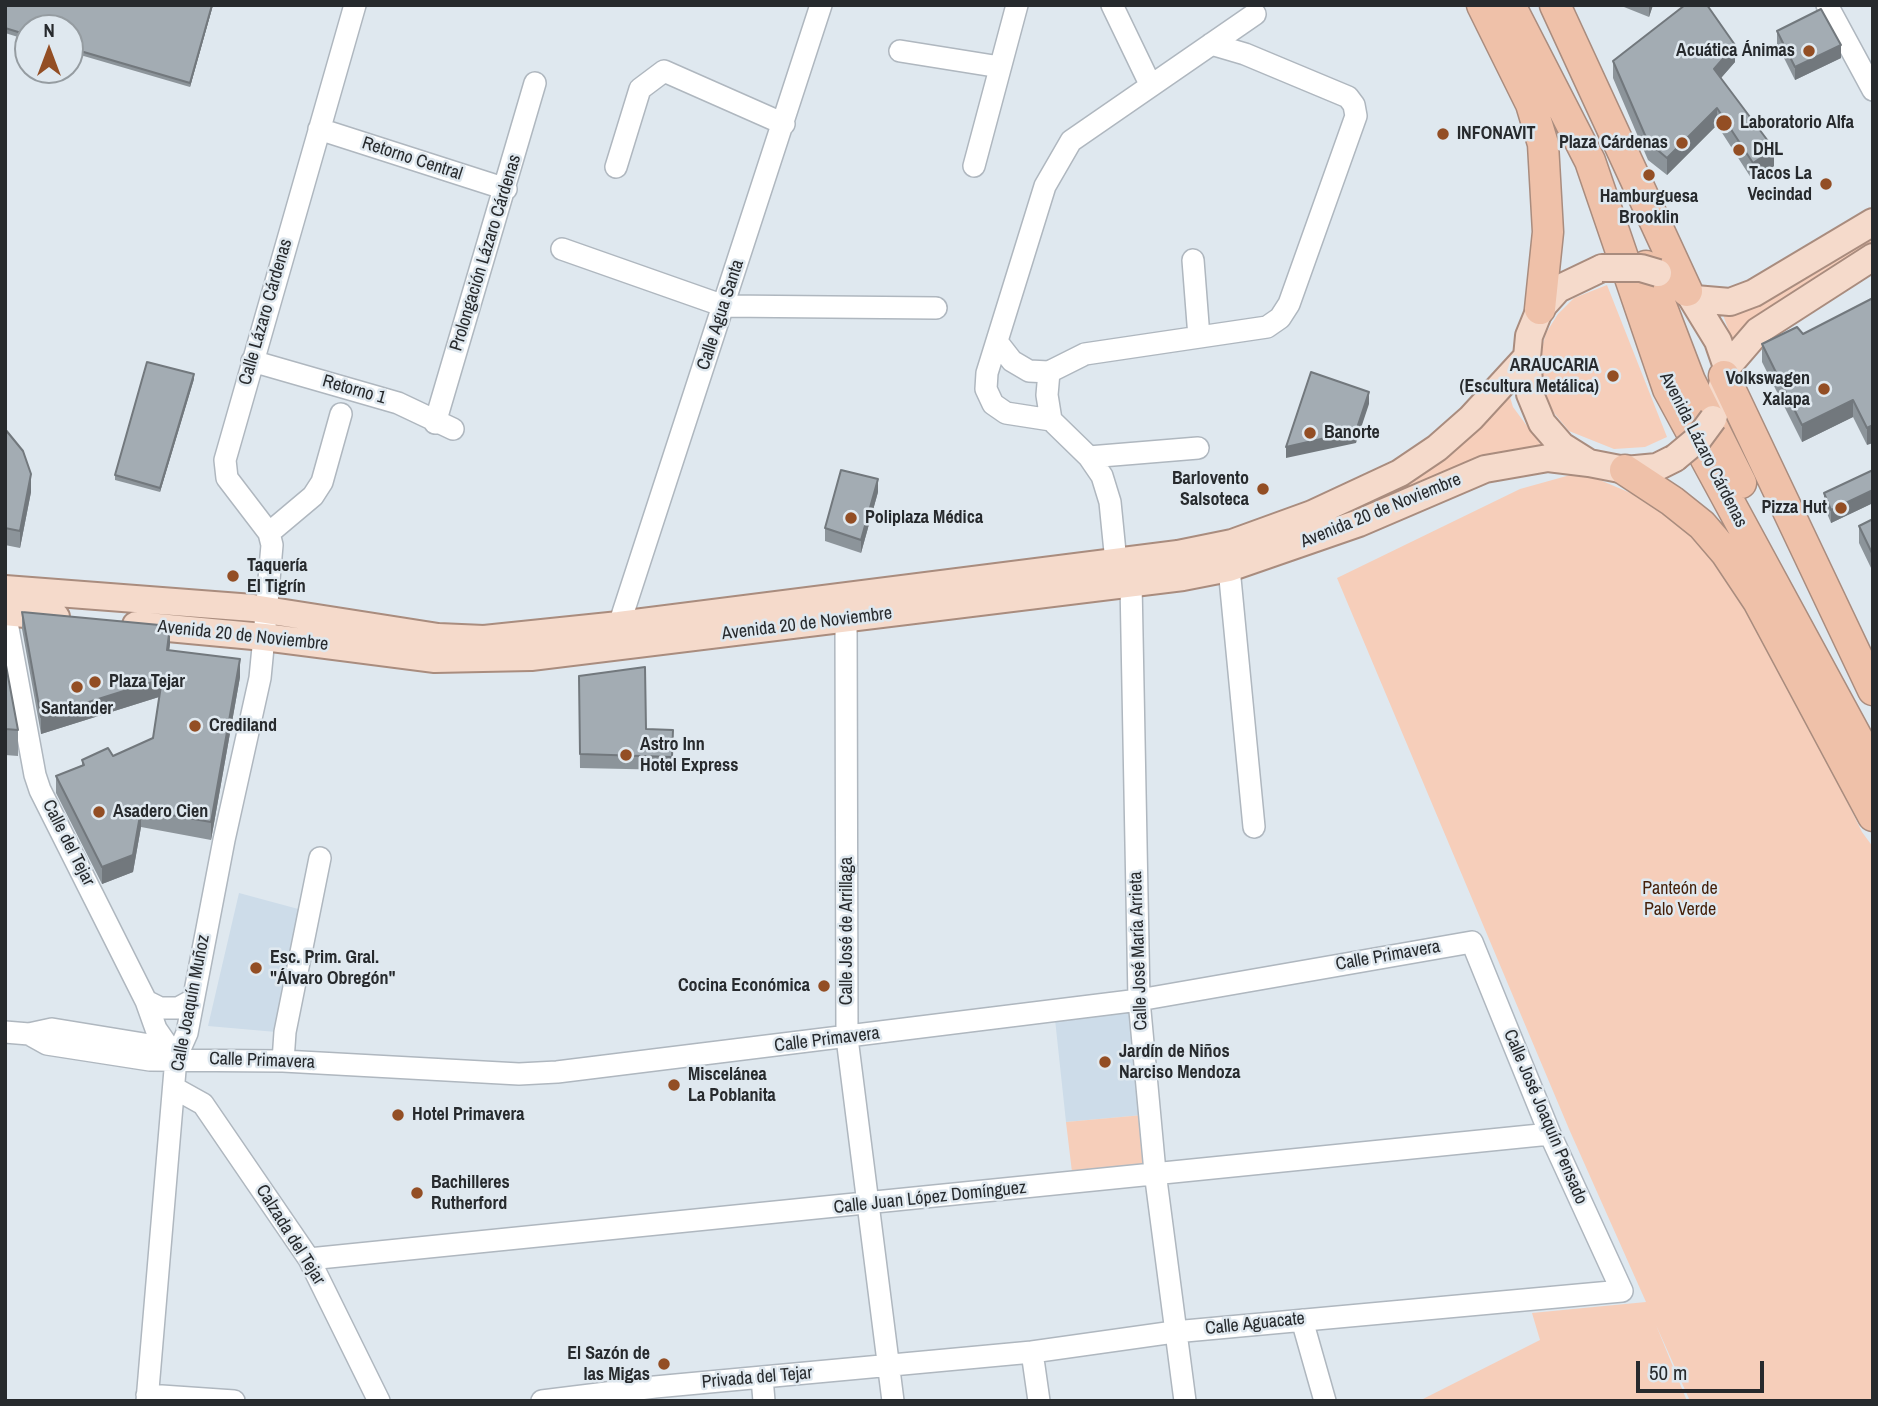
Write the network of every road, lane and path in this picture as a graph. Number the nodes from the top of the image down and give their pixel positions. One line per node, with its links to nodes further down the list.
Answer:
1 (355, 5): 19 (street, Calle Lázaro Cárdenas)
2 (821, 5): 18 (street, Calle Agua Santa)
3 (1112, 5): 16 (street)
4 (1482, 5): 30 (highway)
5 (1510, 5): 55 (highway, Avenida Lázaro Cárdenas)
6 (1531, 5): 54 (highway, Avenida Lázaro Cárdenas)
7 (1555, 5): 27 (highway)
8 (1827, 5): 17 (street)
9 (1010, 6): 14 (street)
10 (1256, 9): 11 (street); 13 (street)
11 (1211, 44): 13 (street); 16 (street)
12 (900, 51): 14 (street)
13 (1245, 54): 31 (street)
14 (1000, 67): 20 (street)
15 (535, 83): 22 (street, Prolongación Lázaro Cárdenas)
16 (1150, 84): 32 (street)
17 (1873, 90)
18 (783, 124): 21 (street); 28 (street, Calle Agua Santa)
19 (319, 129): 22 (street, Retorno Central); 34 (street, Calle Lázaro Cárdenas)
20 (974, 166)
21 (616, 167)
22 (506, 189): 39 (street, Prolongación Lázaro Cárdenas)
23 (1873, 222): 27 (main road)
24 (562, 248): 28 (street)
25 (1873, 257): 35 (main road)
26 (1192, 260): 31 (street)
27 (1691, 295): 30 (main road, bridge); 35 (main road)
28 (724, 306): 29 (street); 51 (street, Calle Agua Santa)
29 (936, 308)
30 (1539, 309): 33 (main road)
31 (1199, 337): 36 (street)
32 (998, 343): 36 (street); 38 (street)
33 (1527, 357): 42 (main road); 46 (main road, Avenida 20 de Noviembre)
34 (252, 360): 39 (street, Retorno 1); 44 (street, Calle Lázaro Cárdenas)
35 (1726, 371): 43 (main road, bridge); 53 (highway)
36 (1049, 372): 38 (street)
37 (341, 414): 44 (street)
38 (1051, 420): 41 (street, Calle José María Arrieta)
39 (444, 426)
40 (1198, 448): 41 (street)
41 (1089, 457): 46 (street, Calle José María Arrieta)
42 (1589, 463): 43 (main road); 45 (main road, Avenida 20 de Noviembre)
43 (1625, 470): 56 (highway)
44 (269, 533): 48 (street)
45 (1229, 568): 46 (main road, Avenida 20 de Noviembre); 57 (street)
46 (1124, 573): 50 (main road, Avenida 20 de Noviembre); 51 (main road, Avenida 20 de Noviembre); 60 (street, Calle José María Arrieta)
47 (5, 589): 48 (main road, Avenida 20 de Noviembre)
48 (266, 610): 51 (main road, Avenida 20 de Noviembre); 52 (street, Calle Joaquín Muñoz)
49 (5, 612): 52 (main road, Avenida 20 de Noviembre); 61 (street, Calle del Tejar)
50 (846, 619): 52 (main road, Avenida 20 de Noviembre); 64 (street, Calle José de Arrillaga)
51 (619, 625)
52 (264, 637): 62 (street, Calle Joaquín Muñoz)
53 (1873, 690)
54 (1873, 734)
55 (1873, 767)
56 (1873, 816)
57 (1254, 827)
58 (320, 858): 66 (street)
59 (1472, 942): 60 (street, Calle Primavera); 68 (street, Calle José Joaquín Pensado)
60 (1139, 1000): 64 (street, Calle Primavera); 69 (street, Calle José María Arrieta)
61 (146, 1001): 62 (street); 65 (street, Calle del Tejar)
62 (191, 1001): 65 (street, Calle Joaquín Muñoz)
63 (5, 1032): 65 (street, Calle Primavera)
64 (847, 1038): 66 (street, Calle Primavera); 70 (street, Calle José de Arrillaga)
65 (176, 1058): 66 (street, Calle Primavera); 67 (street, Calle Joaquín Muñoz)
66 (283, 1061)
67 (176, 1089): 71 (street, Calzada del Tejar); 79 (street, Calle Joaquín Muñoz)
68 (1550, 1134): 69 (street, Calle Juan López Domínguez); 72 (street, Calle José Joaquín Pensado)
69 (1155, 1172): 70 (street, Calle Juan López Domínguez); 74 (street, Calle José María Arrieta)
70 (868, 1205): 71 (street, Calle Juan López Domínguez); 76 (street, Calle José de Arrillaga)
71 (309, 1259): 81 (street, Calzada del Tejar)
72 (1622, 1291): 73 (street, Calle Aguacate)
73 (1302, 1320): 74 (street, Calle Aguacate); 87 (street)
74 (1174, 1332): 75 (street, Calle Aguacate); 86 (street, Calle José María Arrieta)
75 (1032, 1352): 76 (street, Calle Aguacate); 85 (street)
76 (889, 1367): 77 (street, Privada del Tejar); 84 (street, Calle José de Arrillaga)
77 (762, 1378): 78 (street, Privada del Tejar); 83 (street)
78 (656, 1394): 82 (street, Privada del Tejar)
79 (147, 1398): 80 (street)
80 (234, 1401)
81 (379, 1401)
82 (542, 1401)
83 (764, 1401)
84 (893, 1401)
85 (1038, 1401)
86 (1185, 1401)
87 (1325, 1401)

